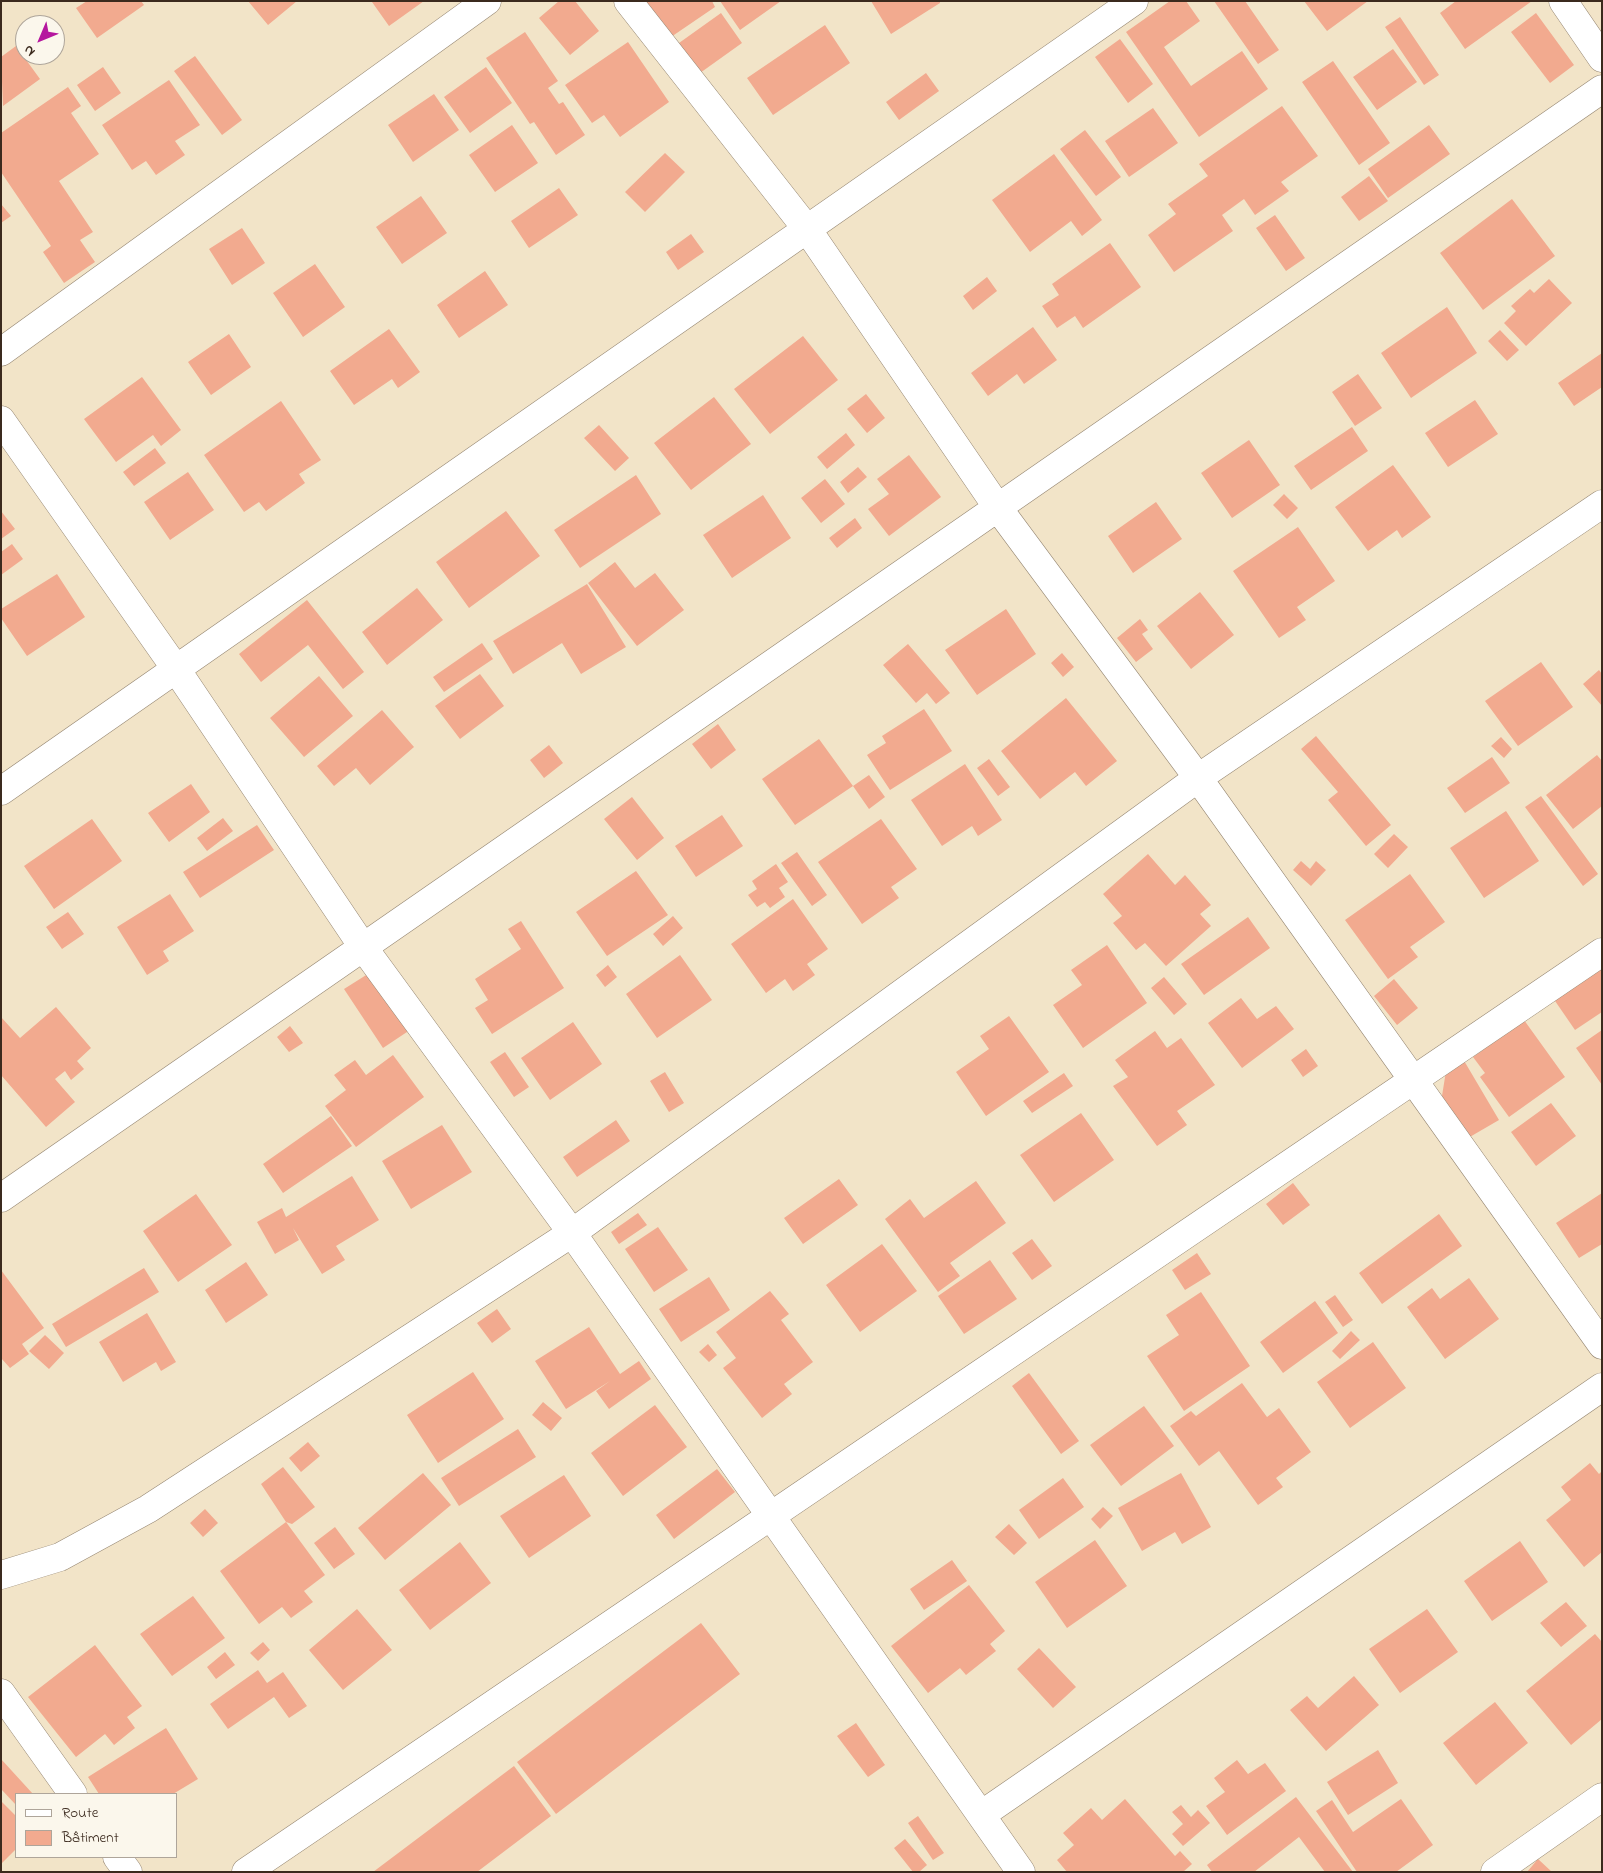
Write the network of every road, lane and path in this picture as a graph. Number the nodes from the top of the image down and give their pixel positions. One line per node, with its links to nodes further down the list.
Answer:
1 (487, 1): 8 (street)
2 (628, 1): 7 (street)
3 (1134, 1): 7 (street)
4 (1563, 1): 5 (street)
5 (1602, 58)
6 (1602, 89): 11 (street)
7 (808, 229): 11 (street); 12 (street)
8 (1, 352)
9 (1, 420): 12 (street)
10 (1602, 504): 13 (street)
11 (998, 508): 13 (street); 15 (street)
12 (176, 670): 14 (street); 15 (street)
13 (1198, 778): 17 (street); 19 (street)
14 (1, 791)
15 (364, 947): 18 (street); 19 (street)
16 (1602, 952): 17 (street)
17 (1413, 1080): 20 (street); 22 (street)
18 (1, 1198)
19 (572, 1233): 22 (street); 23 (street)
20 (1602, 1345)
21 (1602, 1387): 27 (street)
22 (771, 1516): 27 (street); 30 (street)
23 (1, 1575)
24 (1, 1693): 25 (street)
25 (72, 1793)
26 (1602, 1796): 32 (street)
27 (981, 1815): 31 (street)
28 (118, 1858): 29 (street)
29 (128, 1872)
30 (246, 1872)
31 (1021, 1872)
32 (1494, 1872)

